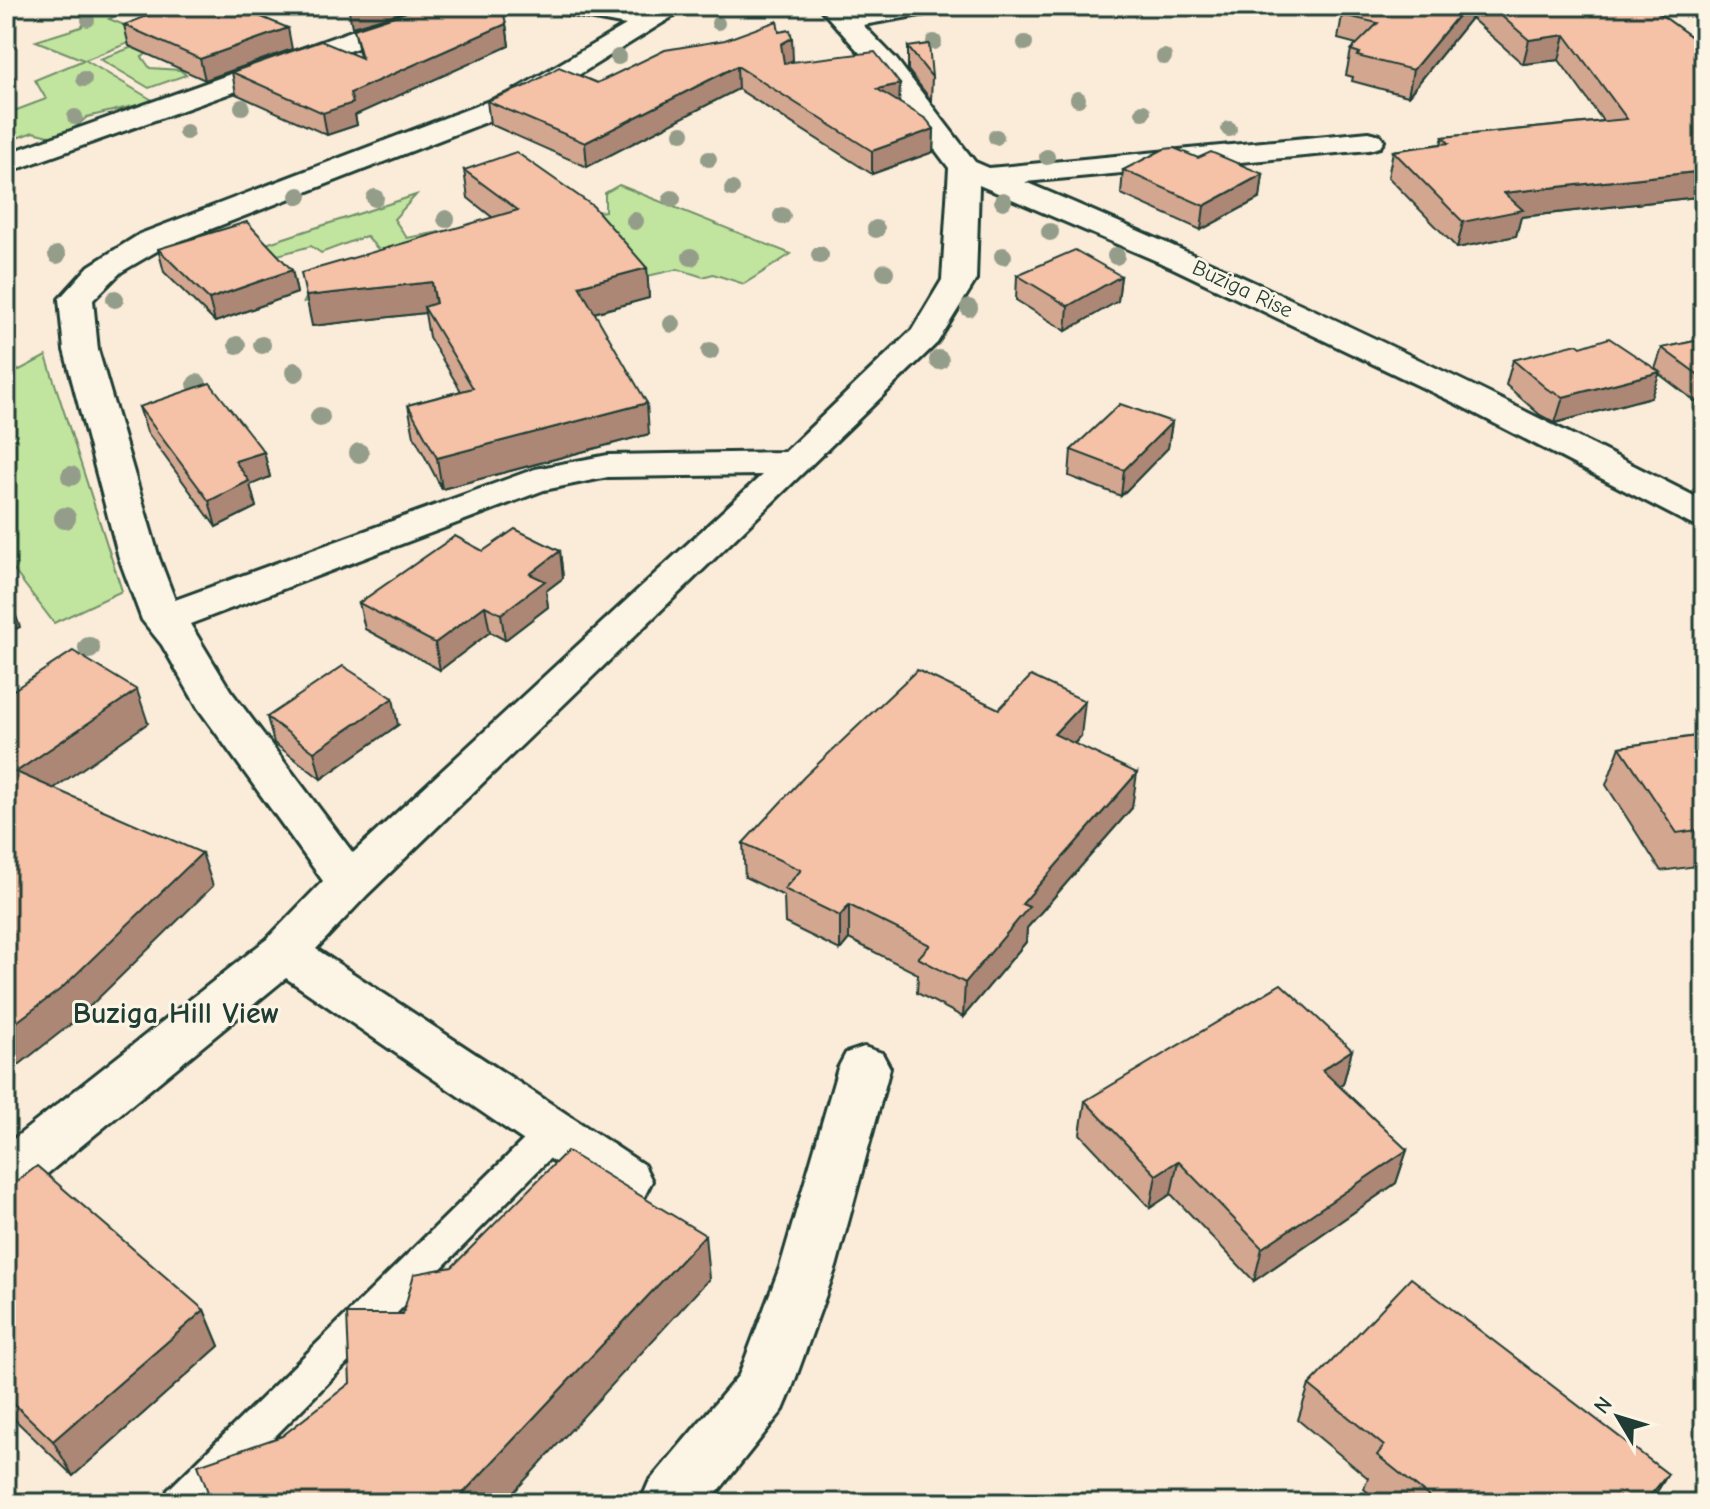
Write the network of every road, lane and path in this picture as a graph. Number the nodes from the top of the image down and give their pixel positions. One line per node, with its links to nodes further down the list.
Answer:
1 (462, 6): 7 (street)
2 (566, 6): 4 (street)
3 (926, 6): 5 (street)
4 (673, 9): 11 (street)
5 (836, 13): 8 (street, Buziga Rise)
6 (1369, 141): 8 (street)
7 (6, 164)
8 (978, 172): 9 (street); 10 (street, Buziga Rise)
9 (794, 463): 11 (street); 12 (street)
10 (1704, 516)
11 (162, 620): 12 (street)
12 (350, 883): 13 (street)
13 (284, 952): 15 (street); 16 (street)
14 (864, 1068): 19 (street)
15 (553, 1133): 17 (street); 18 (lane)
16 (6, 1176)
17 (625, 1181)
18 (182, 1503)
19 (671, 1503)

